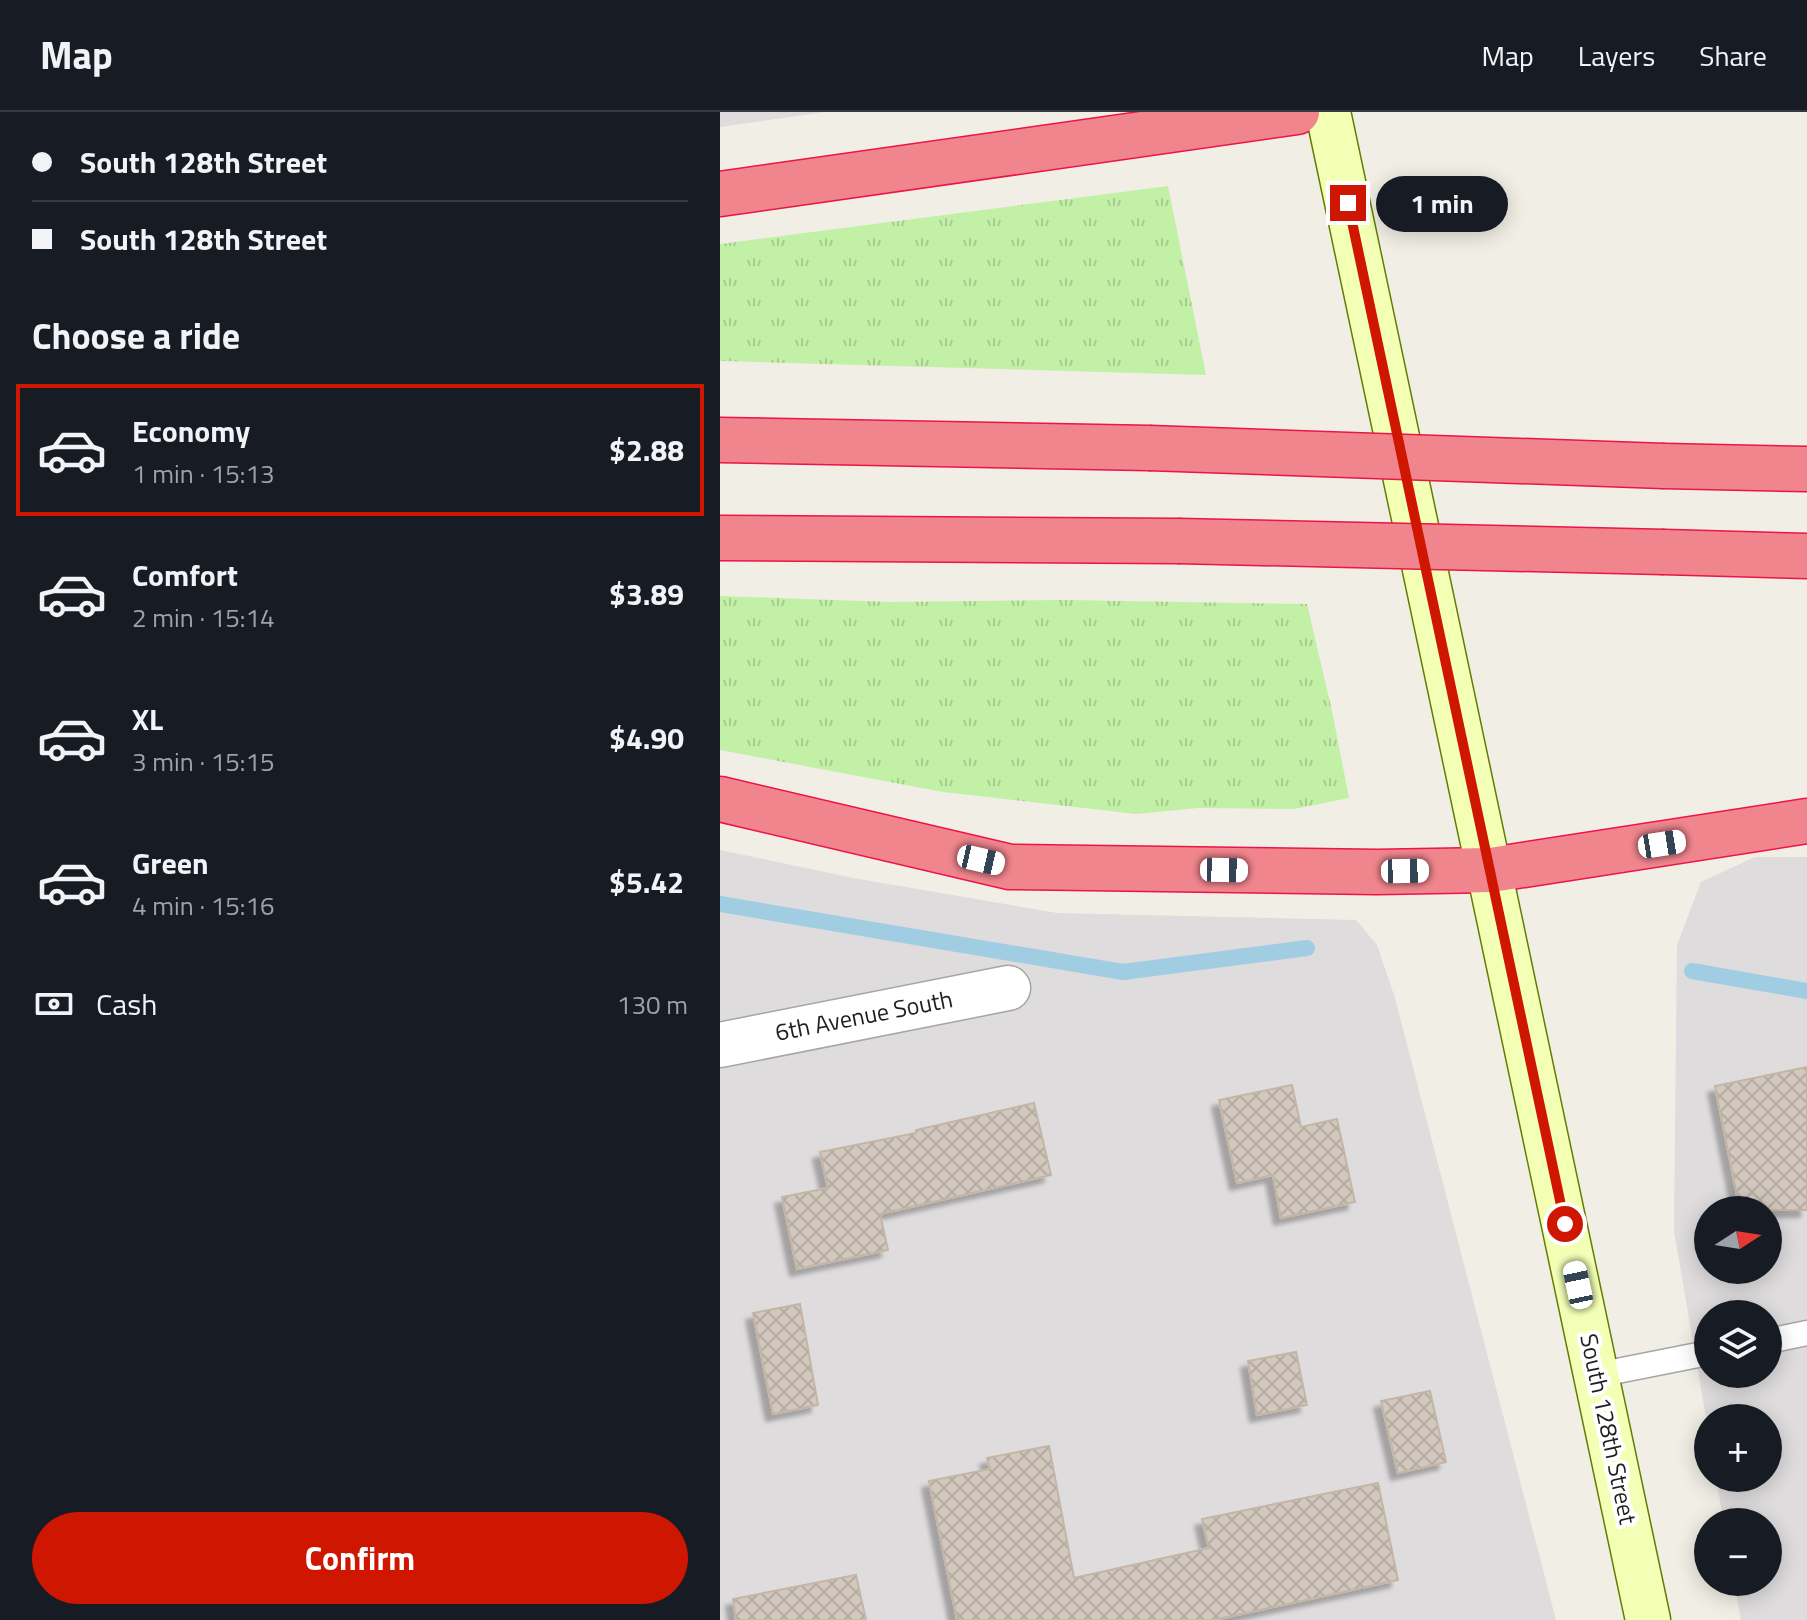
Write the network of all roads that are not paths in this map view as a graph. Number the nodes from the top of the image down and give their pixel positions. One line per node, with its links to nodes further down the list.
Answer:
1 (1297, 112): 3 (highway)
2 (1328, 112): 10 (main road, South 128th Street)
3 (720, 194)
4 (720, 440): 5 (highway, bridge)
5 (1807, 469)
6 (720, 538): 7 (highway, bridge)
7 (1807, 556)
8 (720, 799): 10 (highway)
9 (1807, 821): 10 (highway)
10 (1491, 870): 16 (main road, South 128th Street)
11 (1008, 988): 12 (street, 6th Avenue South)
12 (720, 1045)
13 (1807, 1333): 14 (lane)
14 (1782, 1338)
15 (1694, 1356): 16 (lane)
16 (1597, 1375): 17 (main road, South 128th Street)
17 (1648, 1620)

